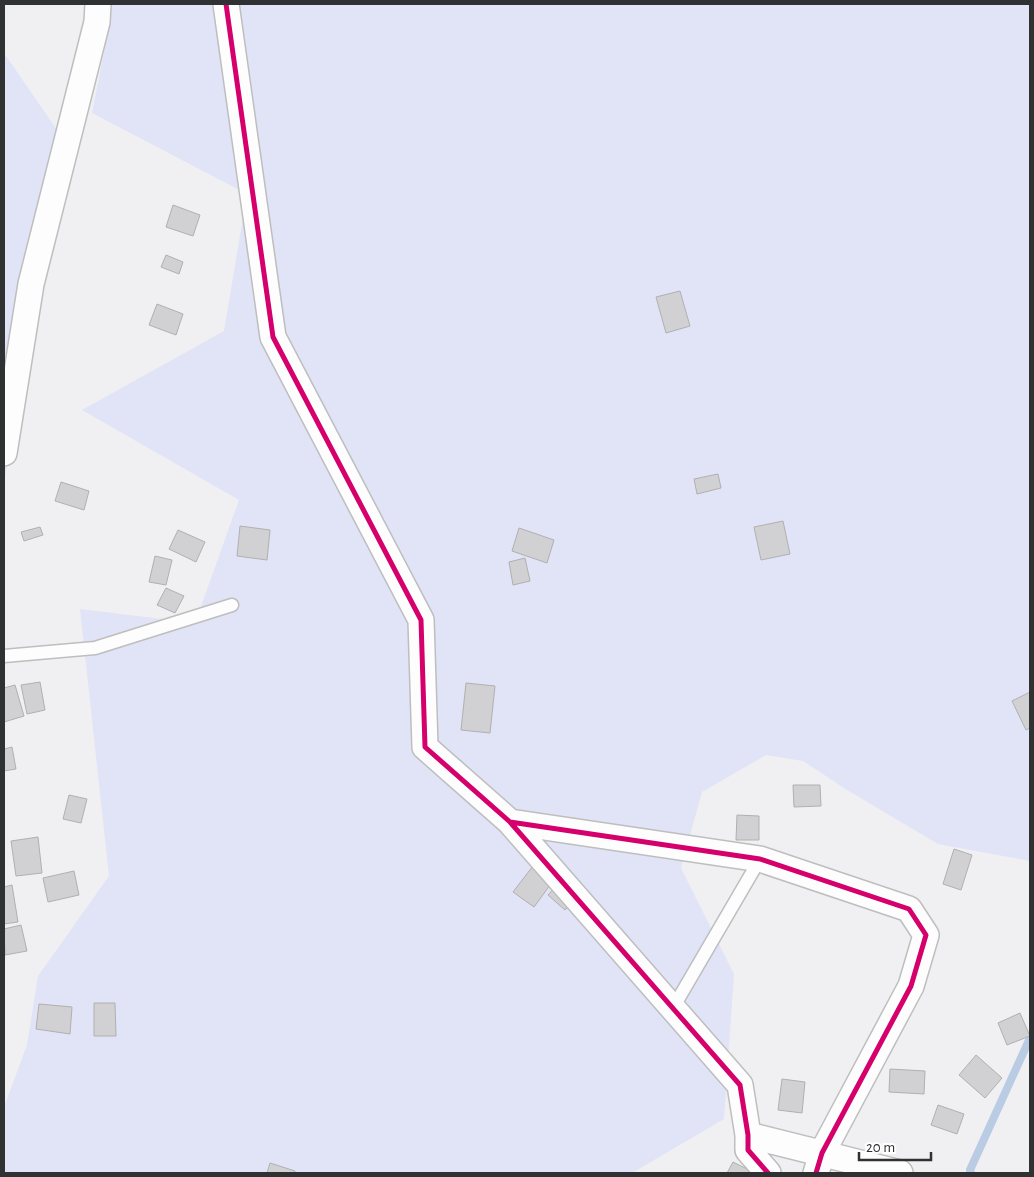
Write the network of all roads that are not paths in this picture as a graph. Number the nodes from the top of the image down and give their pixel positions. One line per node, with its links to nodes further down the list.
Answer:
1 (98, 4): 3 (street)
2 (226, 4): 6 (street)
3 (4, 453)
4 (232, 605): 5 (lane)
5 (4, 656)
6 (510, 822): 7 (street); 8 (street)
7 (760, 858): 8 (lane); 10 (street)
8 (673, 1008): 9 (street)
9 (748, 1134): 10 (street); 11 (street)
10 (819, 1163): 12 (street)
11 (768, 1173)
12 (900, 1173)

